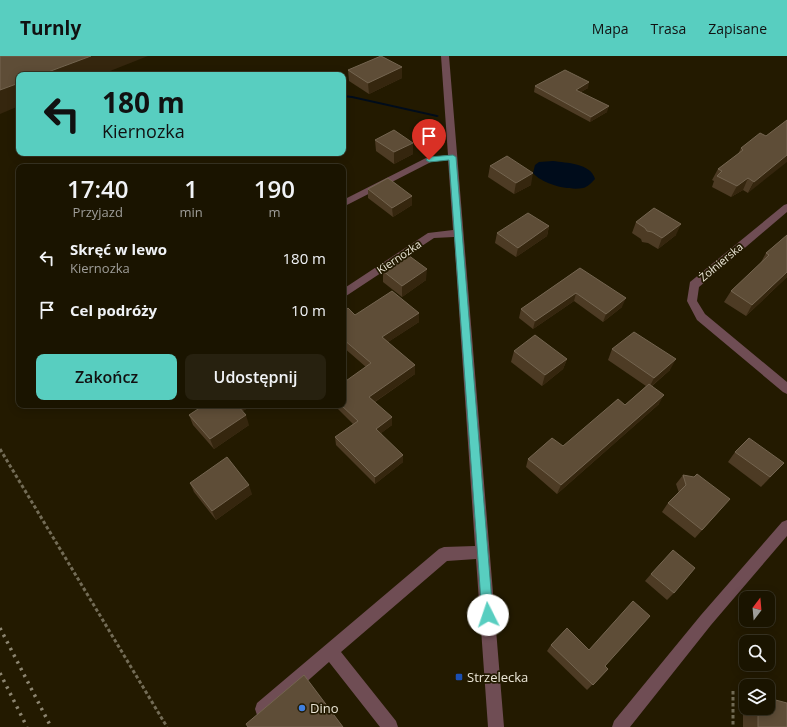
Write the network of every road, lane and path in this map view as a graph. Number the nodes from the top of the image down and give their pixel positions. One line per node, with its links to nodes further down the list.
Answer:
1 (445, 56): 2 (street)
2 (453, 157): 3 (street); 5 (street)
3 (346, 202)
4 (787, 207): 7 (street, Żołnierska)
5 (458, 233): 6 (street, Kiernozka); 10 (street)
6 (346, 292)
7 (787, 389)
8 (0, 449): 14 (path)
9 (785, 533): 17 (street)
10 (483, 552): 11 (street); 16 (street)
11 (330, 651): 13 (street); 15 (street)
12 (733, 691): 18 (path)
13 (263, 709)
14 (168, 727)
15 (390, 727)
16 (496, 727)
17 (620, 727)
18 (733, 727)

